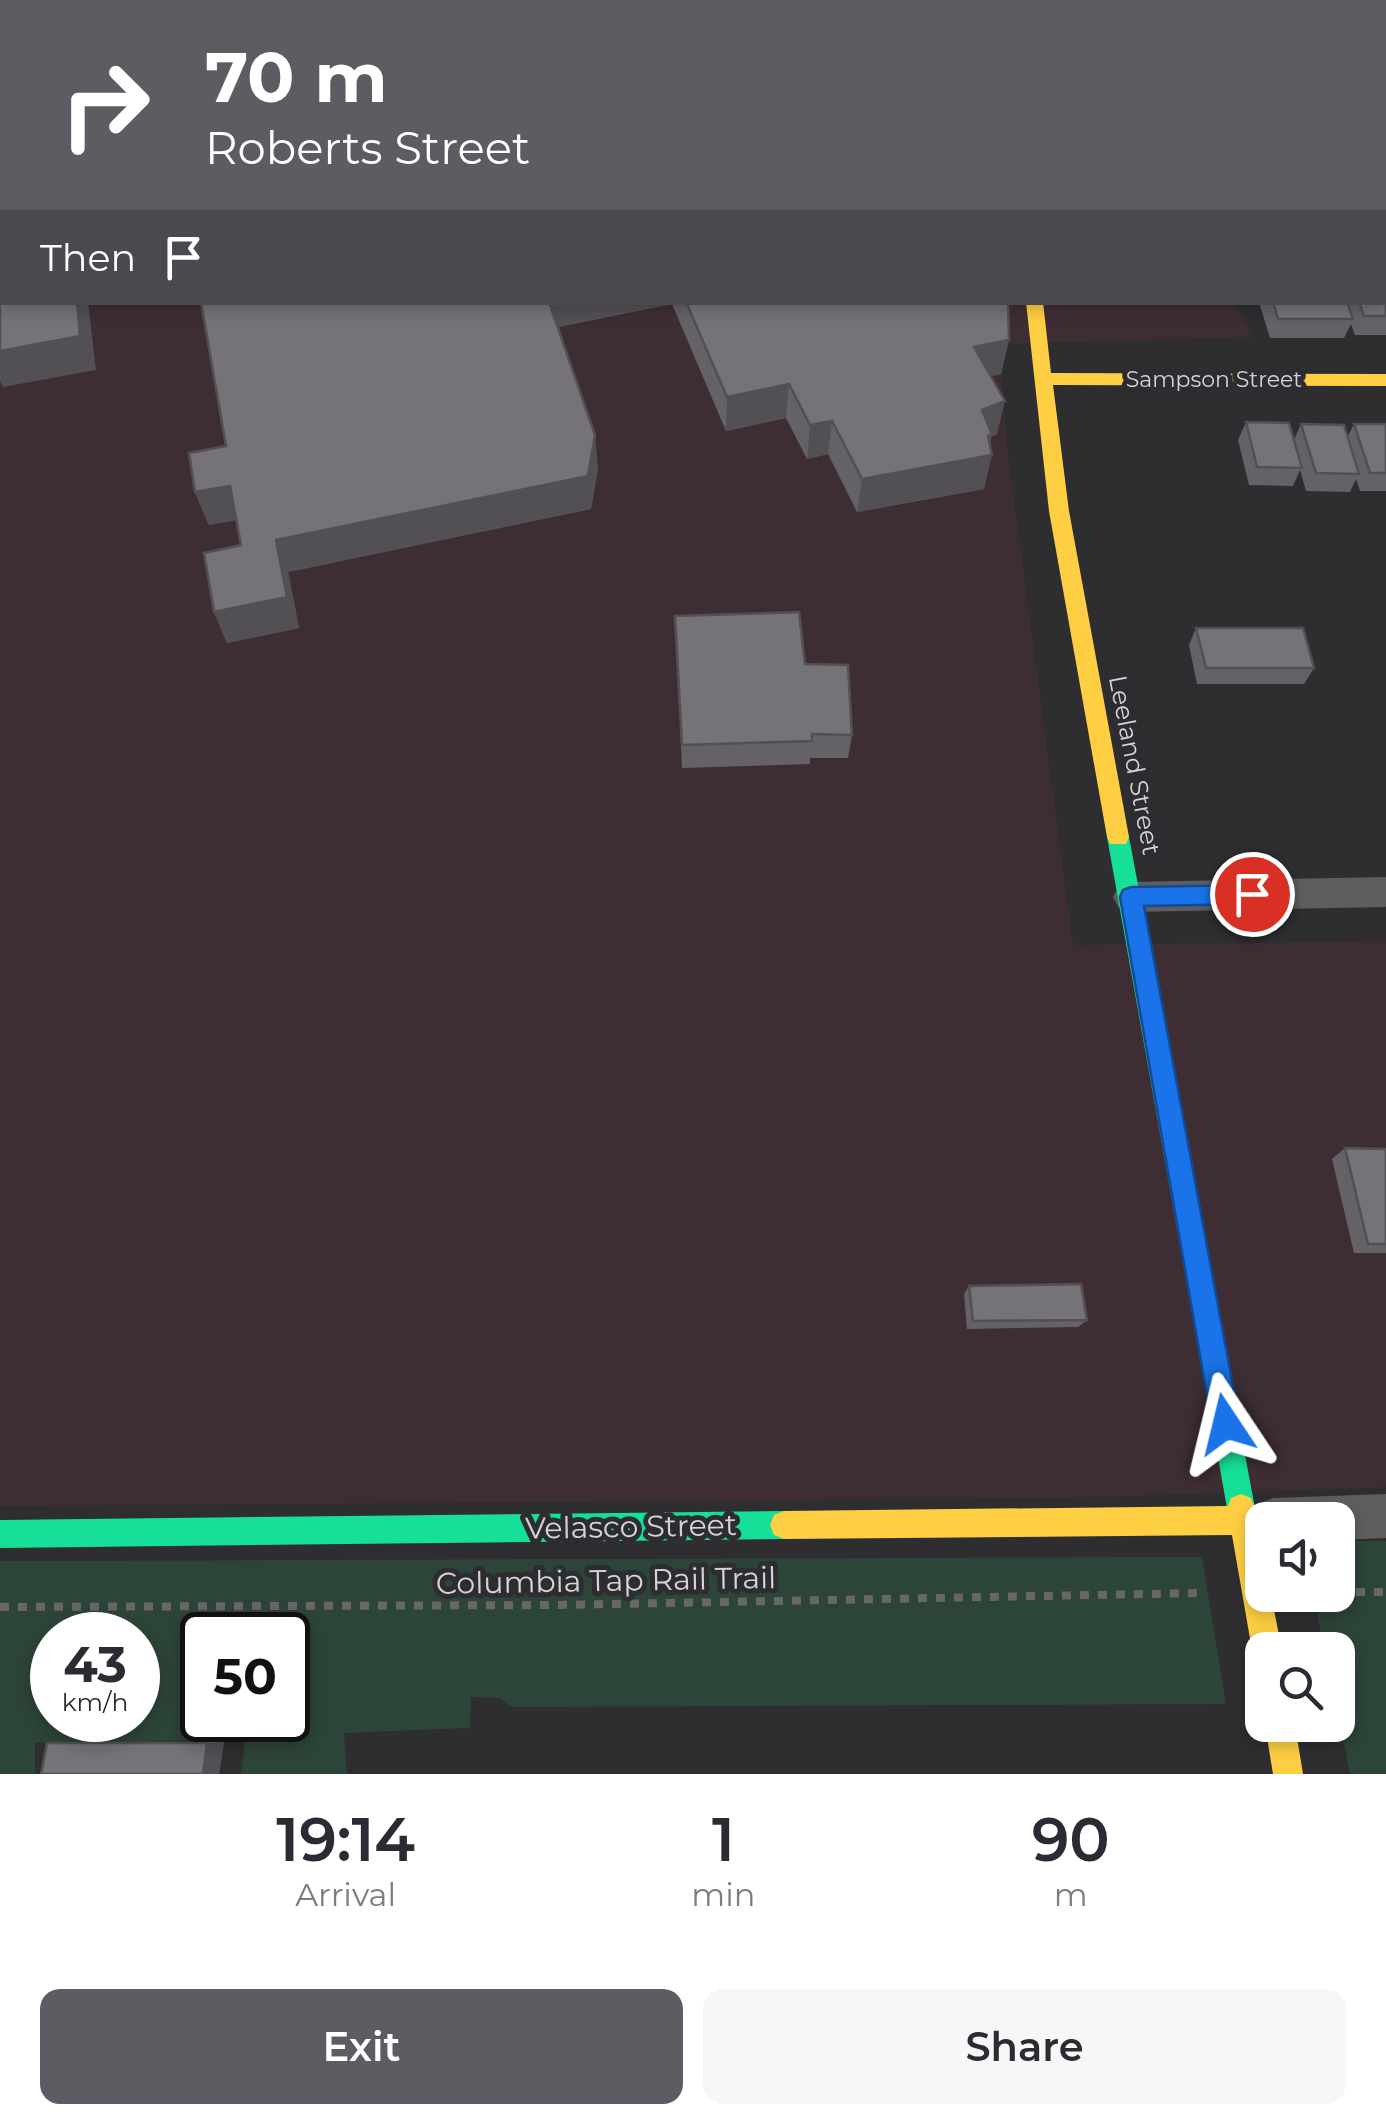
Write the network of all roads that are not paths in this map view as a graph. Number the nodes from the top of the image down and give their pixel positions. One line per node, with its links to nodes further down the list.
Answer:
1 (1034, 305): 2 (main road, Leeland Street)
2 (1042, 379): 3 (main road, Sampson Street); 5 (main road, Leeland Street)
3 (1386, 380)
4 (1386, 892): 5 (street)
5 (1131, 897): 6 (main road, Leeland Street)
6 (1256, 1502)
7 (1386, 1516): 8 (street, Velasco Street)
8 (1355, 1517)
9 (1245, 1520): 10 (main road, Velasco Street)
10 (0, 1534)
11 (1283, 1742): 12 (main road)
12 (1288, 1774)

